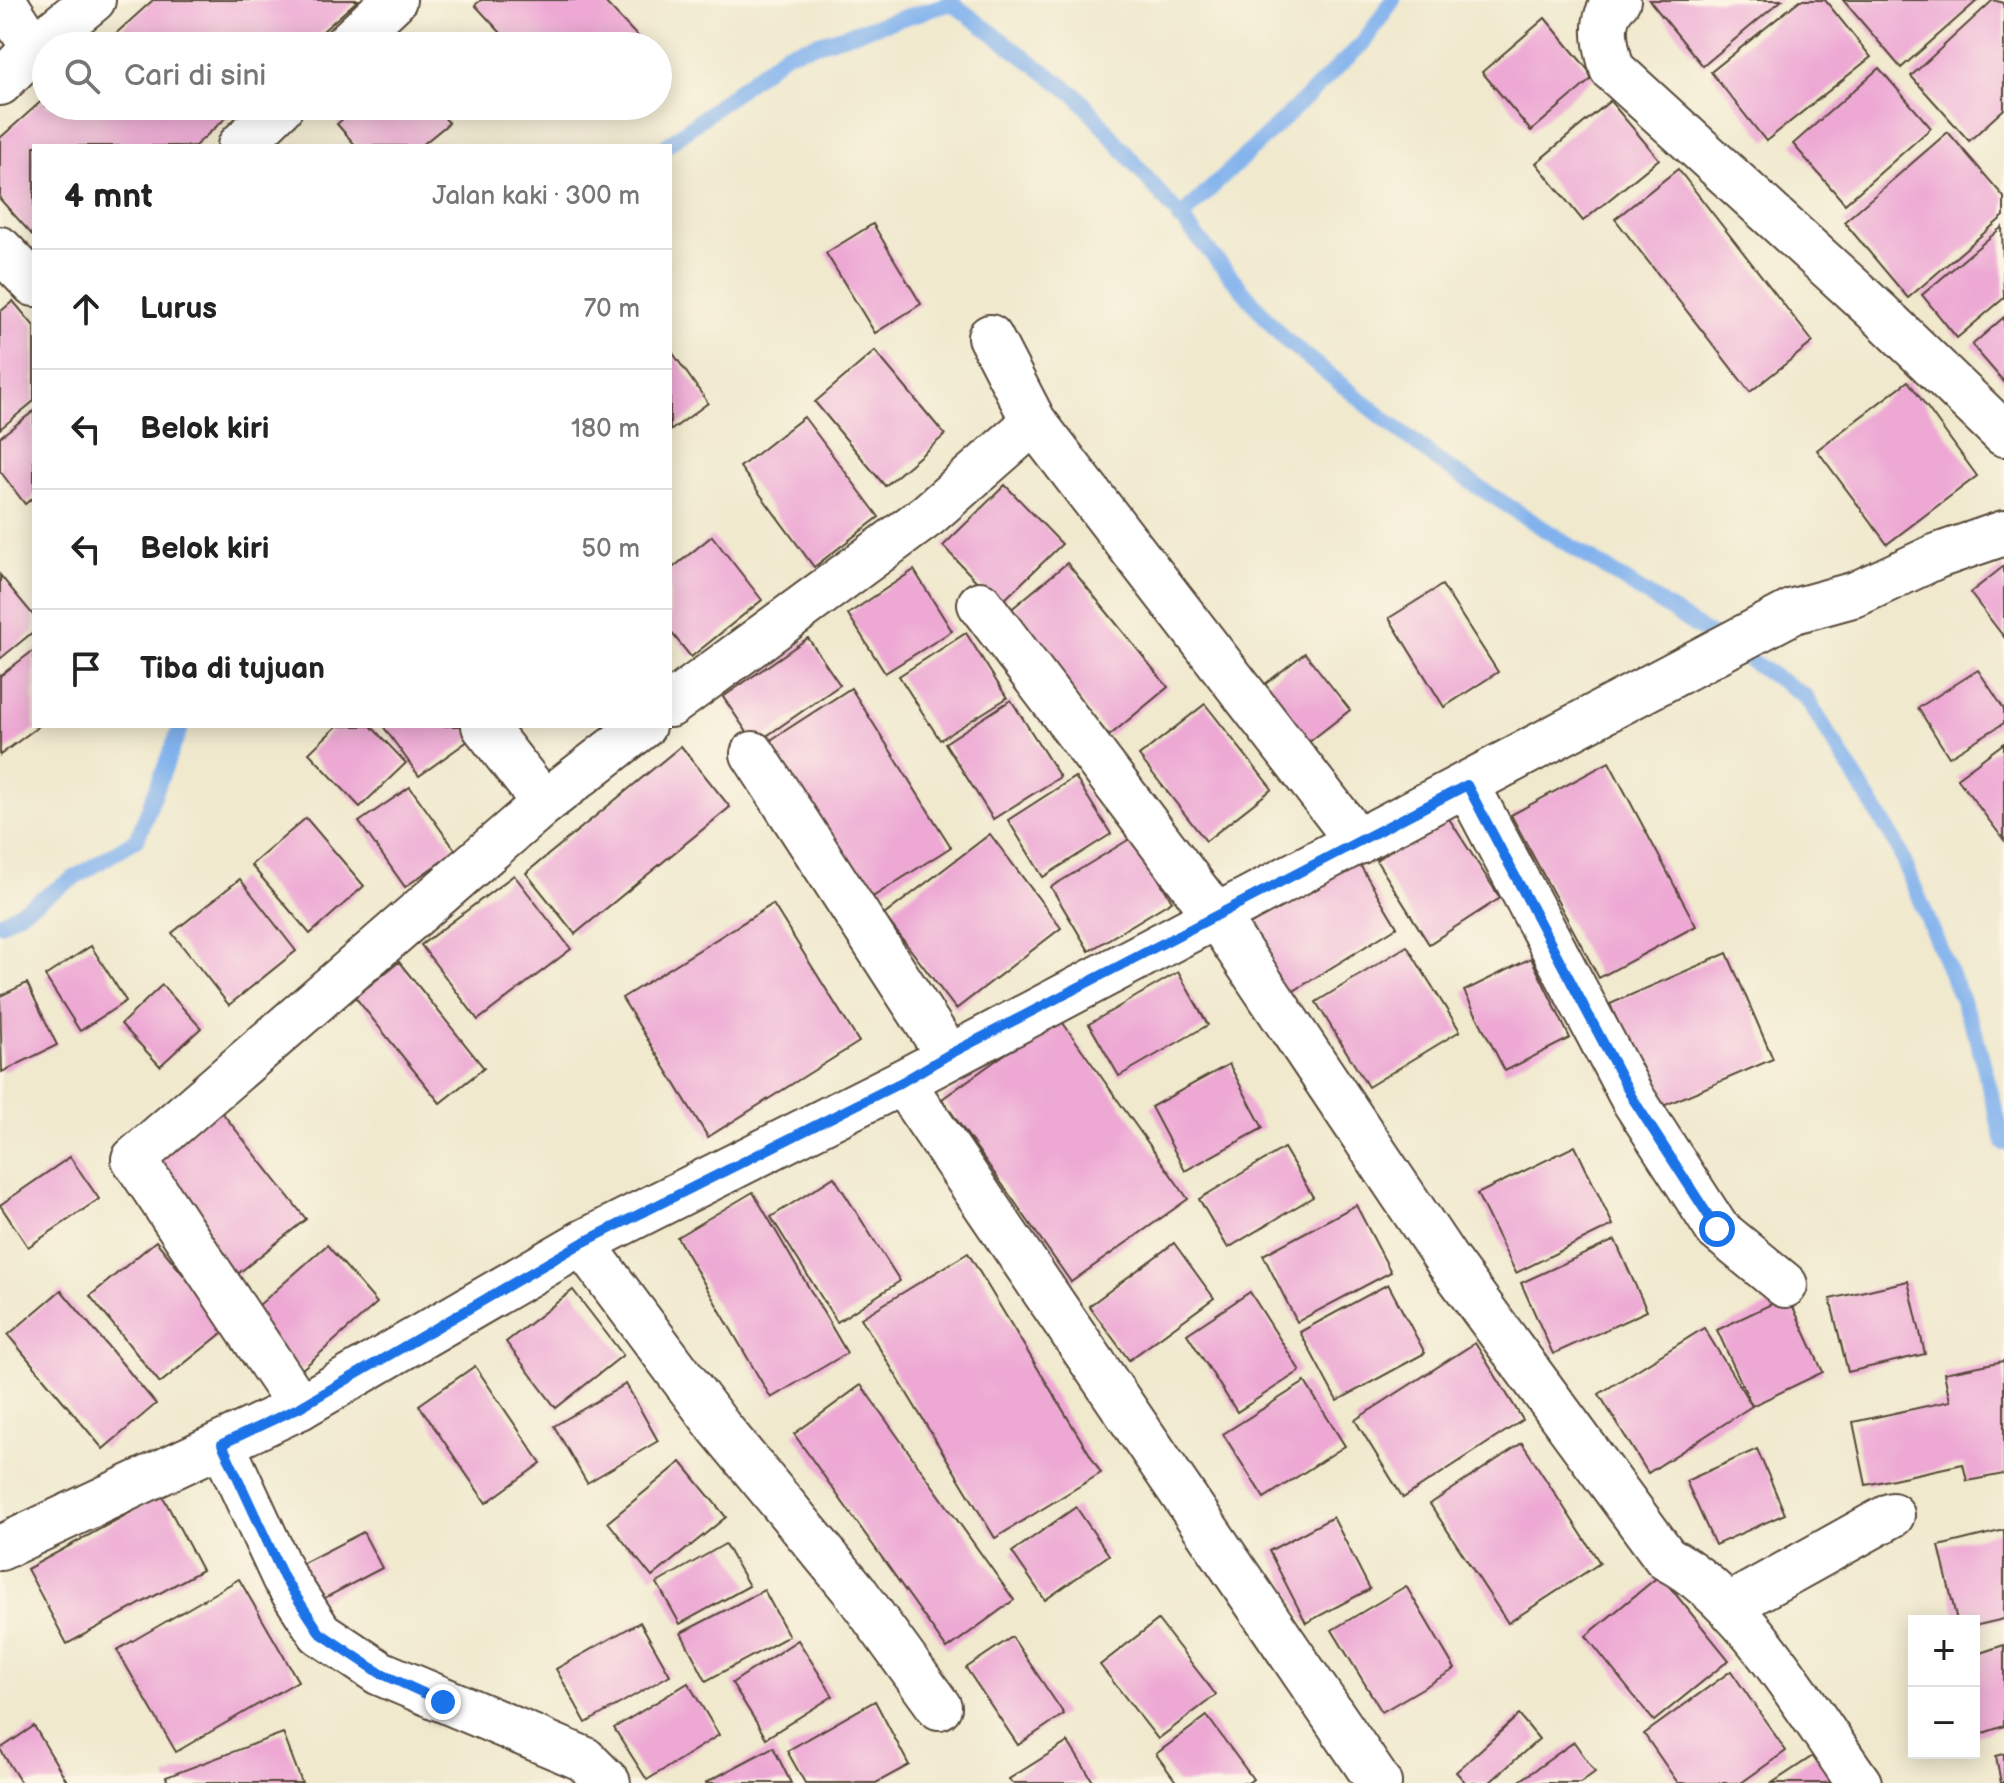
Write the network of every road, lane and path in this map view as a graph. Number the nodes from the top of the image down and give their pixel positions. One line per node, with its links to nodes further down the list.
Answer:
1 (3, 0): 7 (street)
2 (93, 0): 5 (street)
3 (394, 0): 6 (street)
4 (1618, 0): 16 (street)
5 (54, 32)
6 (360, 32)
7 (32, 45)
8 (32, 50): 9 (street)
9 (0, 83)
10 (267, 120): 11 (street)
11 (242, 144)
12 (0, 249): 13 (street)
13 (32, 282)
14 (990, 337): 15 (street)
15 (1034, 422): 19 (street); 25 (street)
16 (2004, 434)
17 (2004, 533): 23 (street)
18 (980, 604): 26 (street)
19 (672, 704)
20 (486, 728): 24 (street)
21 (640, 728): 24 (street)
22 (753, 754): 27 (street)
23 (1467, 785): 25 (street); 30 (street)
24 (544, 803): 31 (street)
25 (1358, 842): 26 (street)
26 (1216, 916): 27 (street); 35 (street)
27 (948, 1055): 28 (street)
28 (902, 1082): 29 (street); 37 (street)
29 (582, 1243): 31 (street); 36 (street)
30 (1785, 1285)
31 (300, 1407): 32 (street)
32 (222, 1444): 34 (street); 38 (street)
33 (1892, 1515): 35 (street)
34 (0, 1548)
35 (1730, 1605): 39 (street)
36 (939, 1707)
37 (1368, 1780)
38 (608, 1783)
39 (1859, 1783)

